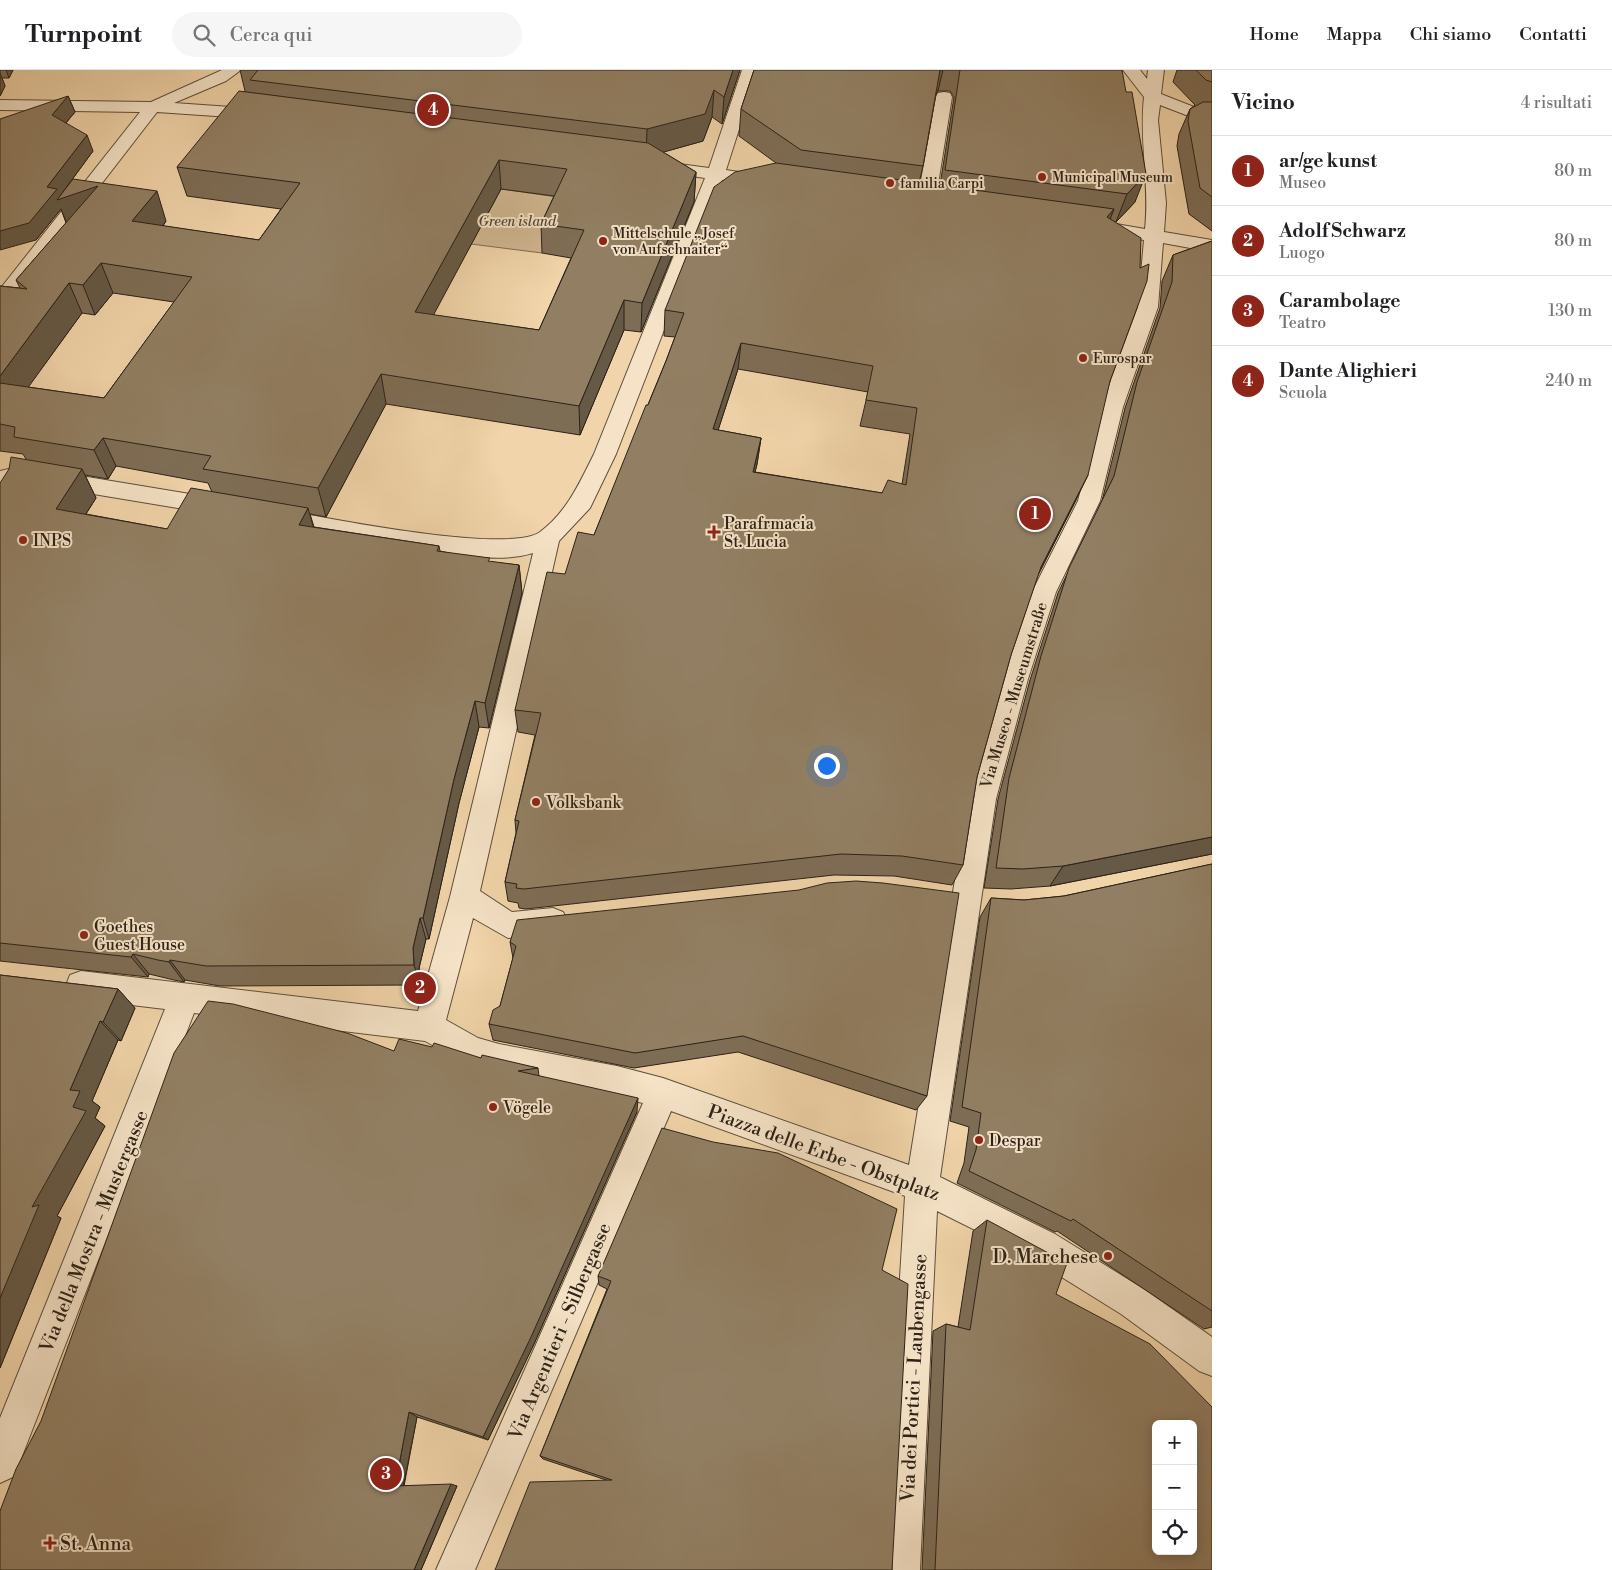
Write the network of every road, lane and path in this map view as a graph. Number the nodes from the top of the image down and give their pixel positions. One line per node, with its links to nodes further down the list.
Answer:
1 (233, 70): 8 (street)
2 (750, 70): 12 (street)
3 (1131, 70): 6 (street)
4 (1156, 70): 6 (street, Via Museo - Museumstraße)
5 (944, 96): 15 (street)
6 (1152, 96): 10 (street); 18 (street, Via Museo - Museumstraße)
7 (0, 105): 8 (street)
8 (152, 106): 9 (street); 21 (street)
9 (278, 117)
10 (1212, 120)
11 (636, 163): 12 (street)
12 (716, 174): 13 (street); 24 (street)
13 (783, 183)
14 (907, 200): 15 (street)
15 (926, 203): 16 (street)
16 (945, 206)
17 (1072, 224): 18 (street)
18 (1156, 235): 19 (street); 27 (street, Via Museo - Museumstraße)
19 (1212, 246)
20 (0, 270): 21 (street)
21 (24, 271): 22 (street)
22 (0, 302)
23 (10, 476): 24 (street)
24 (548, 538): 26 (street)
25 (938, 896): 27 (street)
26 (464, 897): 28 (street); 31 (street)
27 (980, 901): 33 (street, Via Museo - Museumstraße)
28 (582, 918)
29 (50, 982): 30 (street)
30 (185, 997): 31 (street); 35 (street, Via della Mostra - Mustergasse)
31 (429, 1027): 32 (street, Piazza delle Erbe - Obstplatz)
32 (663, 1093): 33 (street, Piazza delle Erbe - Obstplatz); 36 (street, Via Argentieri - Silbergasse)
33 (922, 1186): 34 (street, Piazza delle Erbe - Obstplatz); 37 (street, Via dei Portici - Laubengasse)
34 (1212, 1358)
35 (0, 1464)
36 (456, 1570)
37 (901, 1570)

